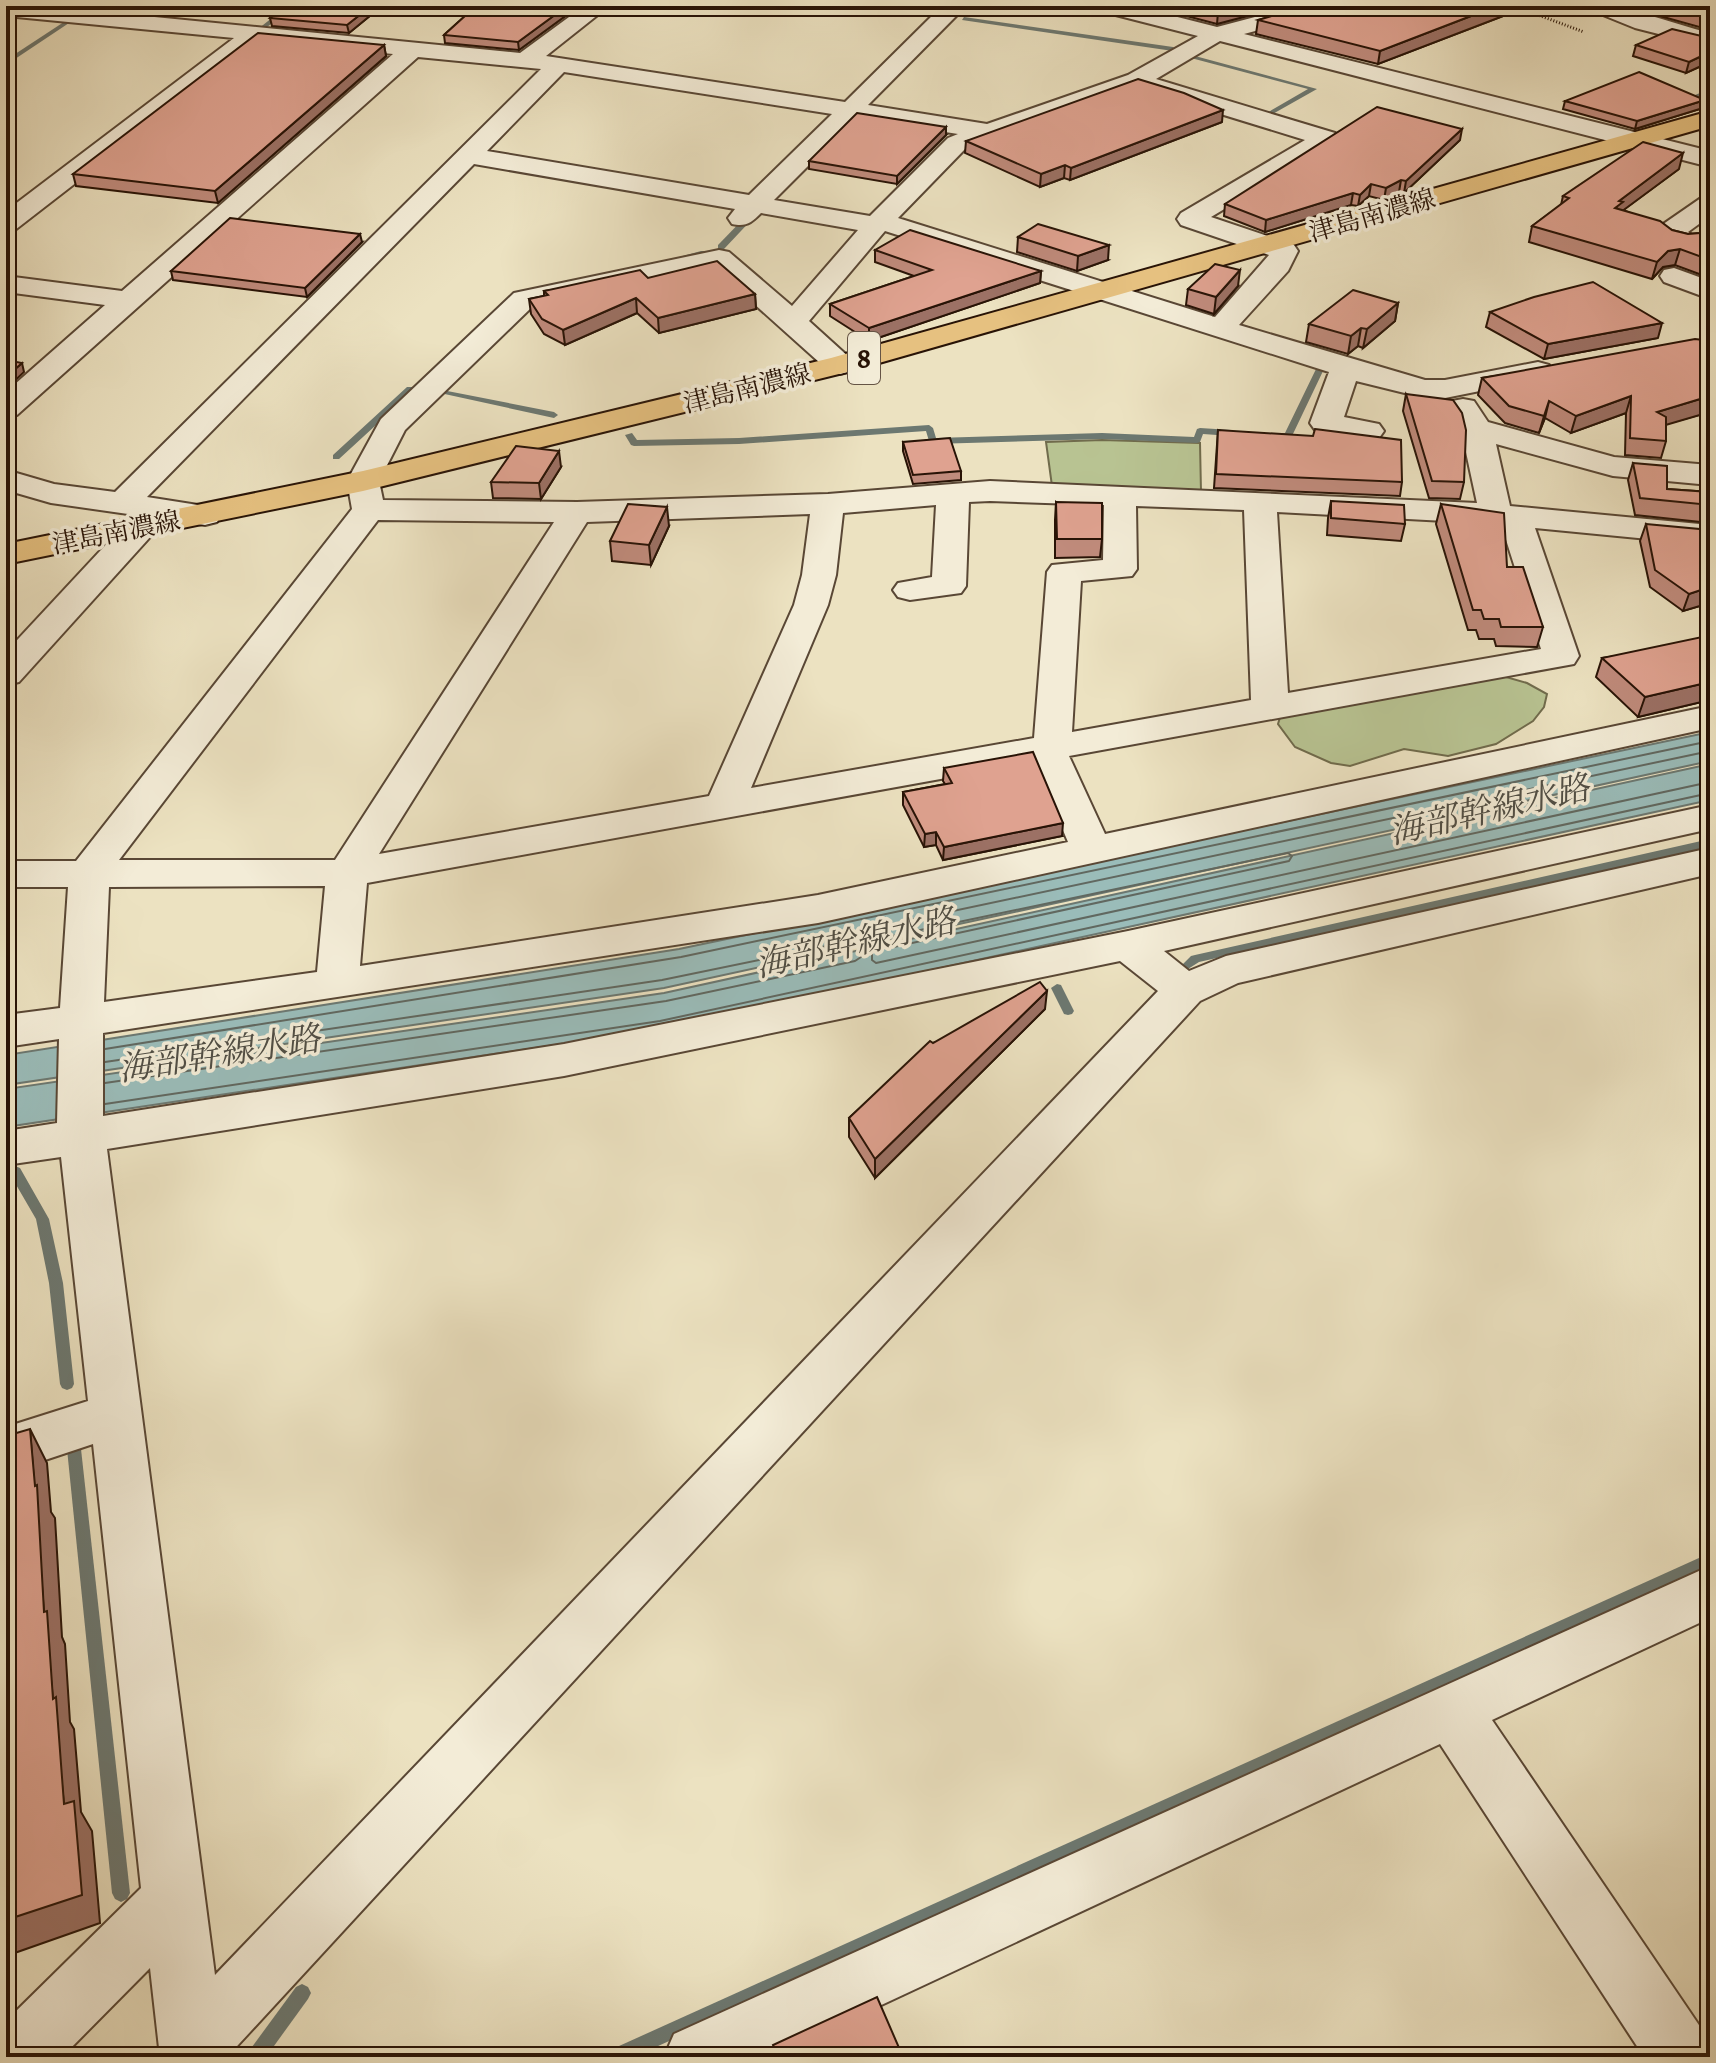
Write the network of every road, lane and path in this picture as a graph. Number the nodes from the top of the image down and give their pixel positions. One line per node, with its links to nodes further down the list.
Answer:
1 (598, 6): 12 (street)
2 (955, 6): 15 (street)
3 (972, 6): 15 (street)
4 (1108, 6): 9 (street)
5 (1323, 6): 9 (street)
6 (1601, 6): 10 (street)
7 (6, 9): 8 (street)
8 (256, 28): 11 (street); 24 (street)
9 (1217, 34): 14 (street); 18 (street)
10 (1710, 40)
11 (412, 50): 12 (street); 32 (street)
12 (524, 61): 13 (street)
13 (559, 64): 15 (street); 19 (street)
14 (1136, 80): 17 (street); 26 (street)
15 (858, 111): 17 (street); 21 (street)
16 (1710, 118): 18 (main road, 津島南濃線 / 8)
17 (985, 131): 23 (street)
18 (1634, 140): 20 (street); 26 (main road, 津島南濃線 / 8)
19 (468, 155): 21 (street); 50 (street)
20 (1710, 159)
21 (754, 204): 23 (street); 27 (street)
22 (1710, 204): 25 (street)
23 (878, 223): 31 (street); 33 (street)
24 (6, 224)
25 (1685, 240)
26 (1269, 245): 31 (main road, 津島南濃線 / 8); 34 (street)
27 (719, 258): 33 (street); 45 (street)
28 (1674, 276): 30 (street)
29 (6, 284): 32 (street)
30 (1710, 291)
31 (1107, 292): 34 (street); 35 (main road, 津島南濃線 / 8)
32 (129, 300): 39 (street)
33 (793, 322): 35 (street)
34 (1221, 328): 37 (street)
35 (840, 365): 45 (main road, 津島南濃線 / 8)
36 (1570, 366): 38 (street)
37 (1346, 368): 38 (street); 41 (street)
38 (1445, 389): 40 (street)
39 (6, 408)
40 (1477, 429): 42 (street); 52 (street)
41 (1368, 431)
42 (1710, 475)
43 (6, 480): 50 (street)
44 (953, 494): 46 (street); 48 (street); 55 (street)
45 (366, 496): 49 (street); 51 (main road, 津島南濃線 / 8); 64 (street)
46 (1120, 496): 47 (street); 59 (street)
47 (1260, 501): 52 (street); 57 (street)
48 (828, 504): 49 (street); 60 (street)
49 (577, 512): 65 (street)
50 (132, 515): 51 (street); 54 (main road, 津島南濃線); 56 (street)
51 (205, 515)
52 (1506, 516): 53 (street); 57 (street)
53 (1710, 535)
54 (6, 554)
55 (910, 590)
56 (6, 674)
57 (1270, 707): 59 (street)
58 (1710, 717): 62 (street)
59 (1049, 747): 60 (street); 62 (street)
60 (723, 808): 65 (street)
61 (1710, 817): 67 (street)
62 (1092, 850): 68 (street)
63 (1710, 861): 69 (street)
64 (89, 872): 65 (street); 66 (street); 71 (street)
65 (347, 873): 68 (street)
66 (6, 874)
67 (1128, 945): 69 (street); 72 (street)
68 (337, 984): 71 (street)
69 (1185, 990): 79 (street)
70 (6, 1031): 71 (street)
71 (81, 1031): 72 (street)
72 (82, 1129): 73 (street); 74 (street)
73 (6, 1148)
74 (116, 1414): 75 (street); 78 (street)
75 (6, 1450)
76 (1710, 1591): 77 (street)
77 (1451, 1710): 81 (street); 82 (street)
78 (174, 1900): 79 (street); 80 (street)
79 (193, 2052)
80 (16, 2057)
81 (697, 2057)
82 (1682, 2057)

